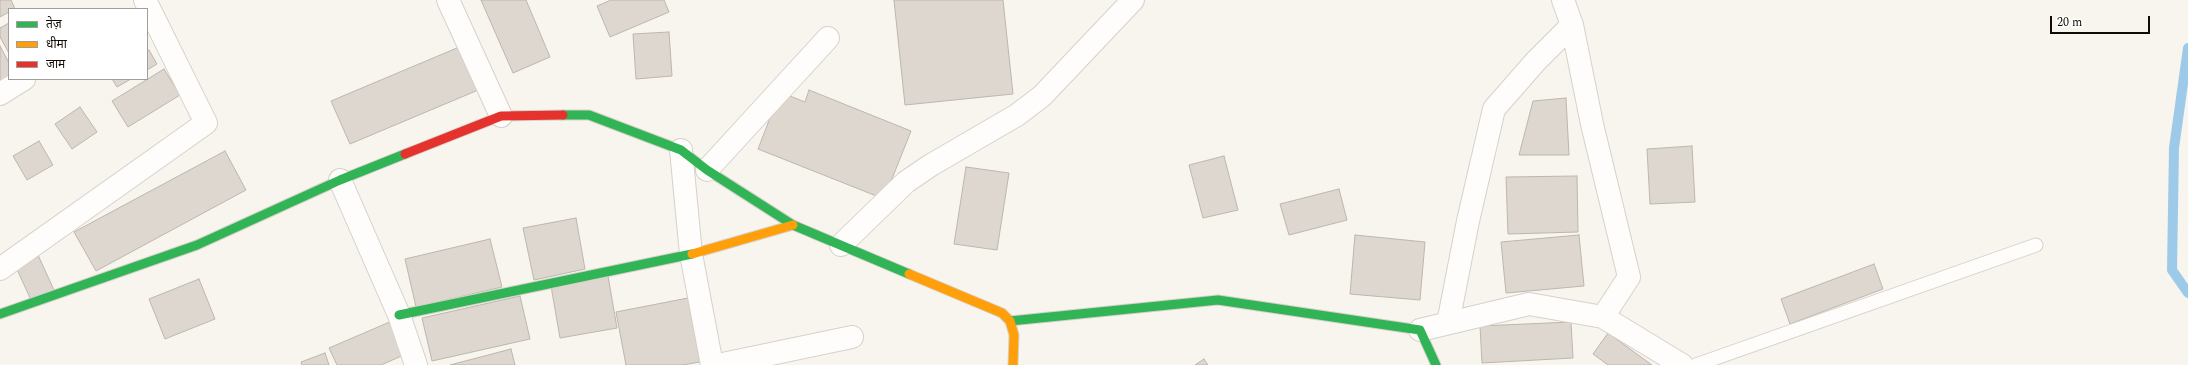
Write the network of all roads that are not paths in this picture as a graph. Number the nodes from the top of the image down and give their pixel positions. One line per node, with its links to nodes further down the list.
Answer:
1 (1133, 0): 14 (street)
2 (1564, 0): 5 (street)
3 (450, 1): 9 (street)
4 (147, 6): 17 (street)
5 (1572, 25): 20 (street); 22 (street)
6 (828, 38): 11 (street)
7 (22, 80): 8 (street)
8 (0, 94)
9 (501, 116): 10 (street); 12 (street)
10 (681, 150): 11 (street); 16 (street)
11 (707, 170): 13 (street)
12 (340, 180): 18 (street); 19 (street)
13 (793, 225): 14 (street); 16 (street)
14 (841, 245): 21 (street)
15 (2036, 245): 31 (lane)
16 (691, 254): 19 (street); 26 (street)
17 (0, 269)
18 (1, 313)
19 (399, 315): 25 (street)
20 (1604, 317): 22 (street); 30 (street)
21 (1010, 321): 23 (street); 28 (street)
22 (1448, 323): 23 (street)
23 (1420, 330): 29 (street)
24 (852, 337): 27 (street)
25 (416, 365)
26 (712, 365)
27 (718, 365)
28 (1013, 365)
29 (1436, 365)
30 (1682, 365)
31 (1696, 365)

